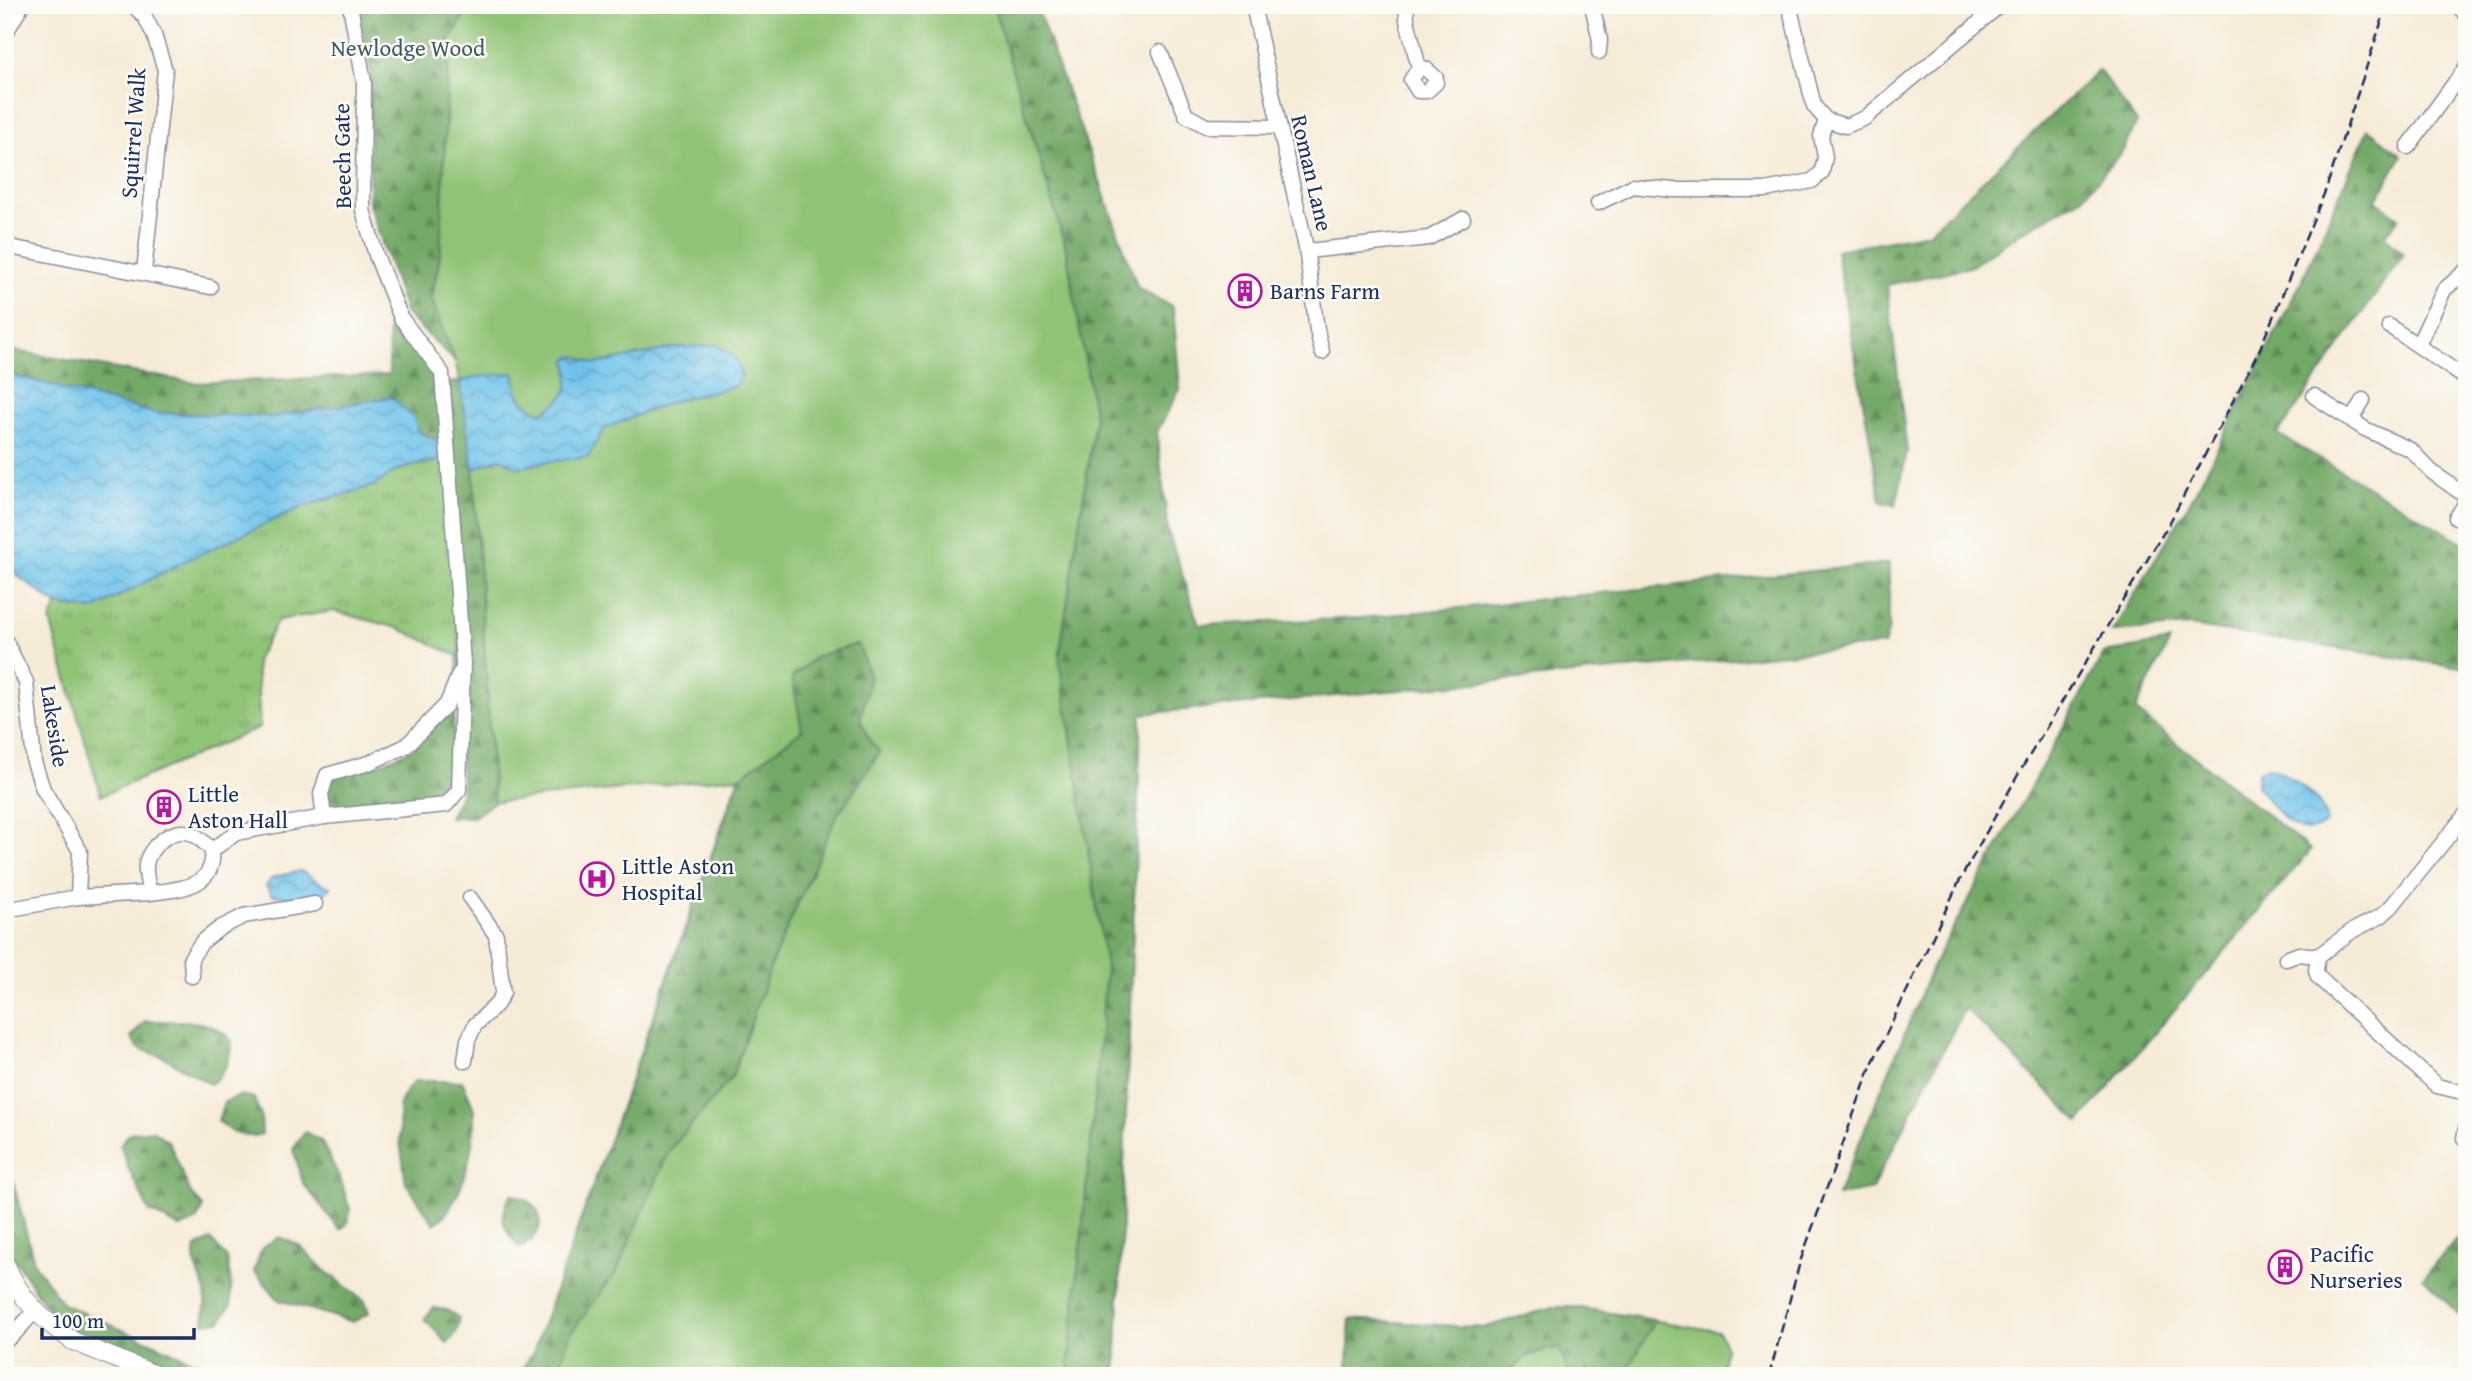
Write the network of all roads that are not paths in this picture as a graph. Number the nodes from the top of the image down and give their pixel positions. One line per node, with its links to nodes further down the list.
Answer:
1 (22, 5): 9 (street)
2 (133, 5): 22 (street, Squirrel Walk)
3 (350, 5): 36 (street, Beech Gate)
4 (1252, 5): 15 (street, Roman Lane)
5 (1406, 5): 13 (street)
6 (1592, 5): 10 (street)
7 (1789, 5): 14 (street)
8 (2000, 5): 14 (street)
9 (5, 34)
10 (1599, 51)
11 (1160, 52): 15 (street)
12 (2467, 65): 16 (street)
13 (1419, 68)
14 (1826, 120): 17 (street)
15 (1278, 127): 20 (street, Roman Lane)
16 (2408, 147)
17 (1598, 203)
18 (1463, 219): 20 (street)
19 (5, 246): 22 (street)
20 (1307, 251): 28 (street, Roman Lane)
21 (2467, 270): 23 (street)
22 (144, 272): 24 (street)
23 (2453, 281): 25 (street); 27 (street)
24 (211, 287)
25 (2467, 290)
26 (2389, 326): 27 (street)
27 (2418, 345): 29 (street)
28 (1322, 352)
29 (2467, 379)
30 (2314, 396): 32 (street)
31 (2363, 400): 32 (street)
32 (2352, 419): 33 (street)
33 (2467, 499): 34 (street)
34 (2456, 519)
35 (5, 640): 41 (street, Lakeside)
36 (463, 663): 38 (street); 38 (street)
37 (2467, 813): 45 (street)
38 (324, 817): 39 (street)
39 (212, 850): 40 (street); 40 (street)
40 (150, 893): 41 (street)
41 (78, 897): 44 (street)
42 (470, 898): 48 (street)
43 (315, 904): 47 (street)
44 (5, 910)
45 (2318, 956): 46 (street); 49 (street)
46 (2286, 959)
47 (192, 976)
48 (465, 1061)
49 (2467, 1087)
50 (5, 1264): 51 (main road)
51 (34, 1312): 52 (street); 53 (main road)
52 (5, 1340)
53 (158, 1376)

